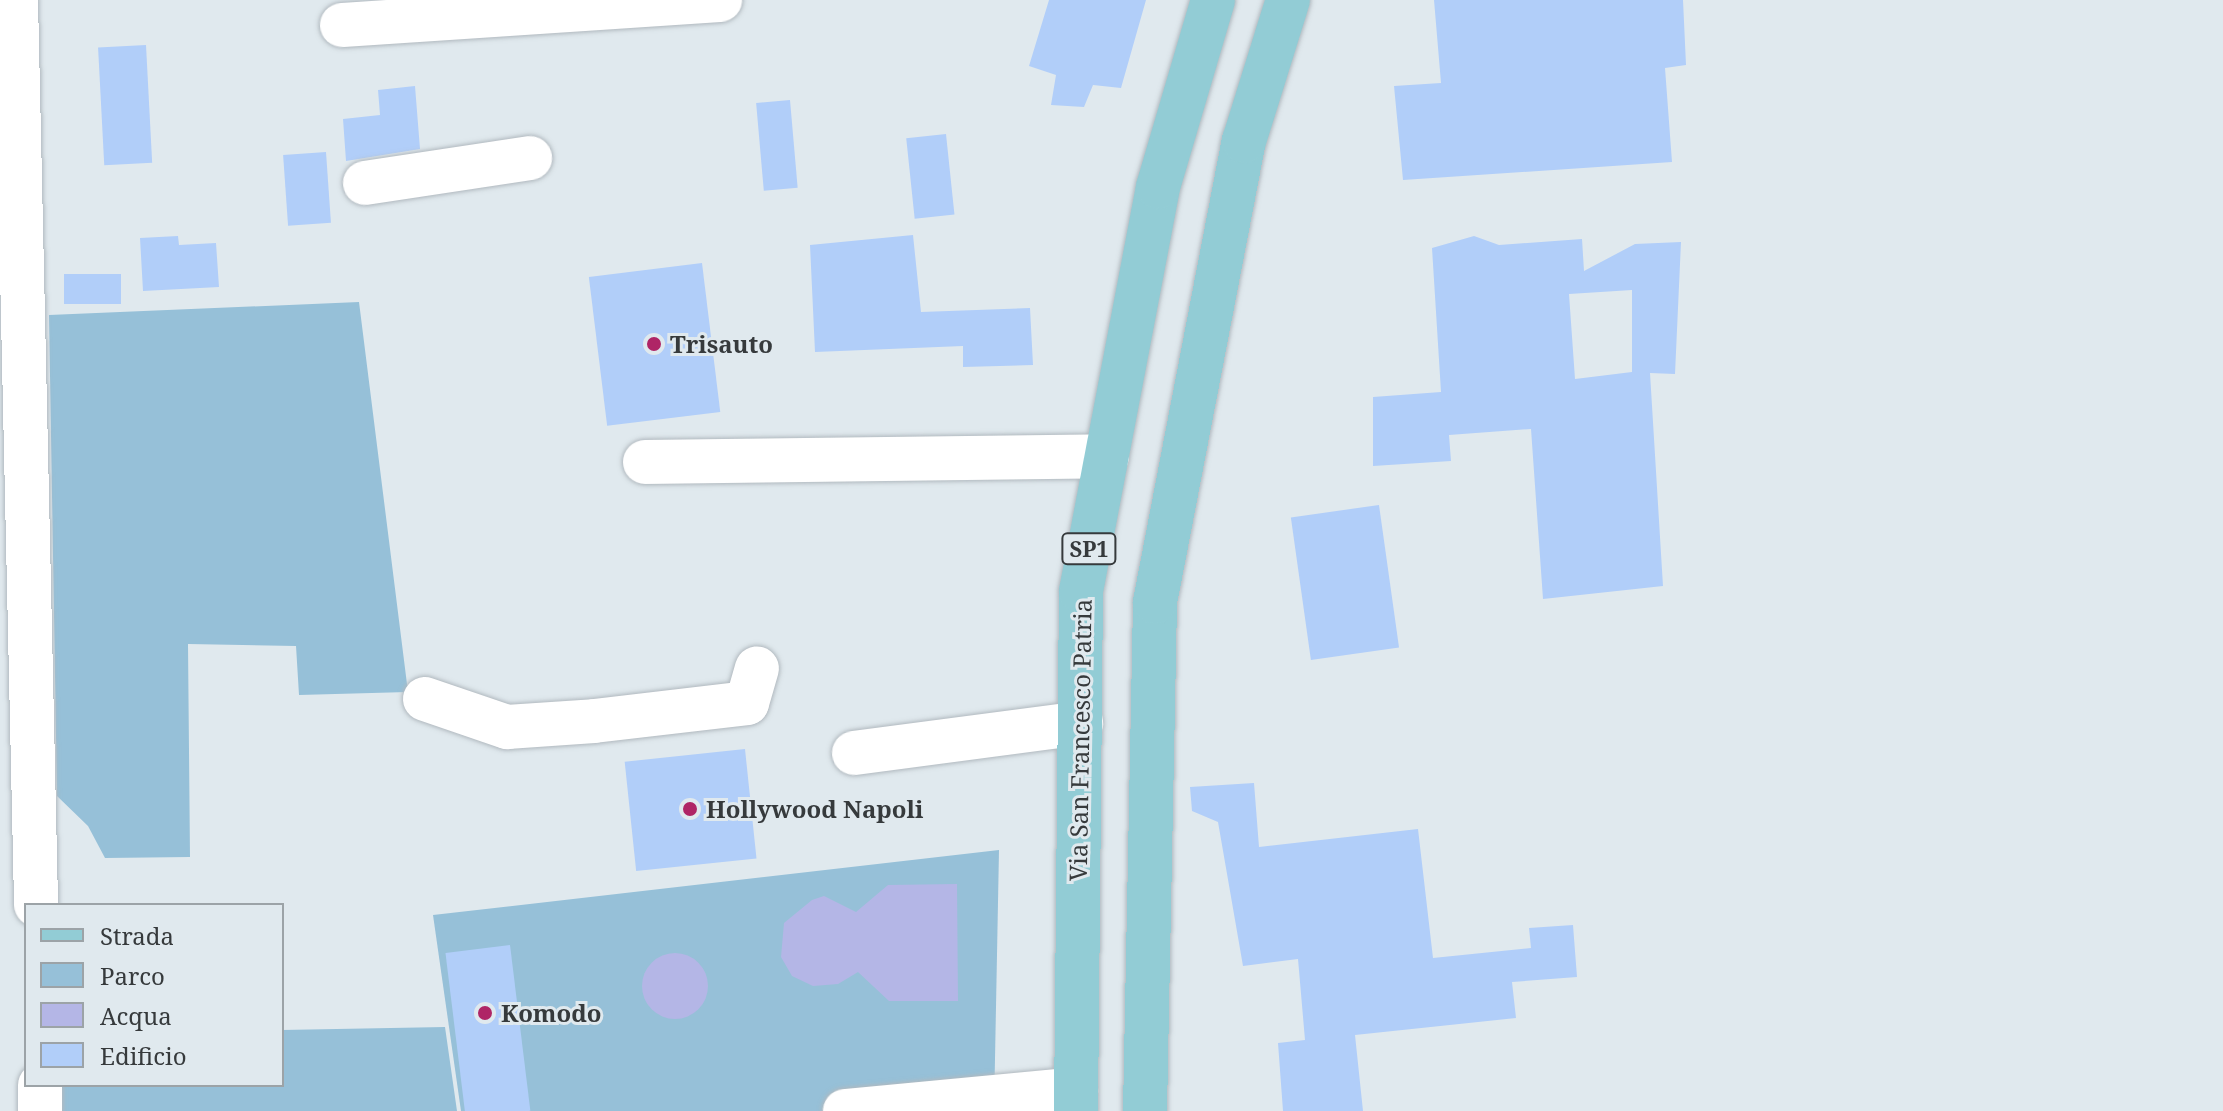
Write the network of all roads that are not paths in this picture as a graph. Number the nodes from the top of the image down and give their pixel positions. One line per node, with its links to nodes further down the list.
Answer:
1 (16, 0): 14 (street)
2 (720, 0): 5 (street)
3 (1213, 0): 8 (main road, Via San Francesco Patria / SP1)
4 (1288, 0): 19 (main road)
5 (342, 25)
6 (530, 158): 7 (street)
7 (365, 183)
8 (1107, 456): 9 (street); 12 (main road, Via San Francesco Patria / SP1)
9 (645, 462)
10 (757, 668): 11 (street)
11 (425, 699)
12 (1081, 723): 13 (street); 16 (main road, Via San Francesco Patria / SP1)
13 (854, 753)
14 (36, 903)
15 (40, 1087): 17 (street)
16 (1076, 1100): 18 (street)
17 (40, 1111)
18 (845, 1111)
19 (1145, 1111)

